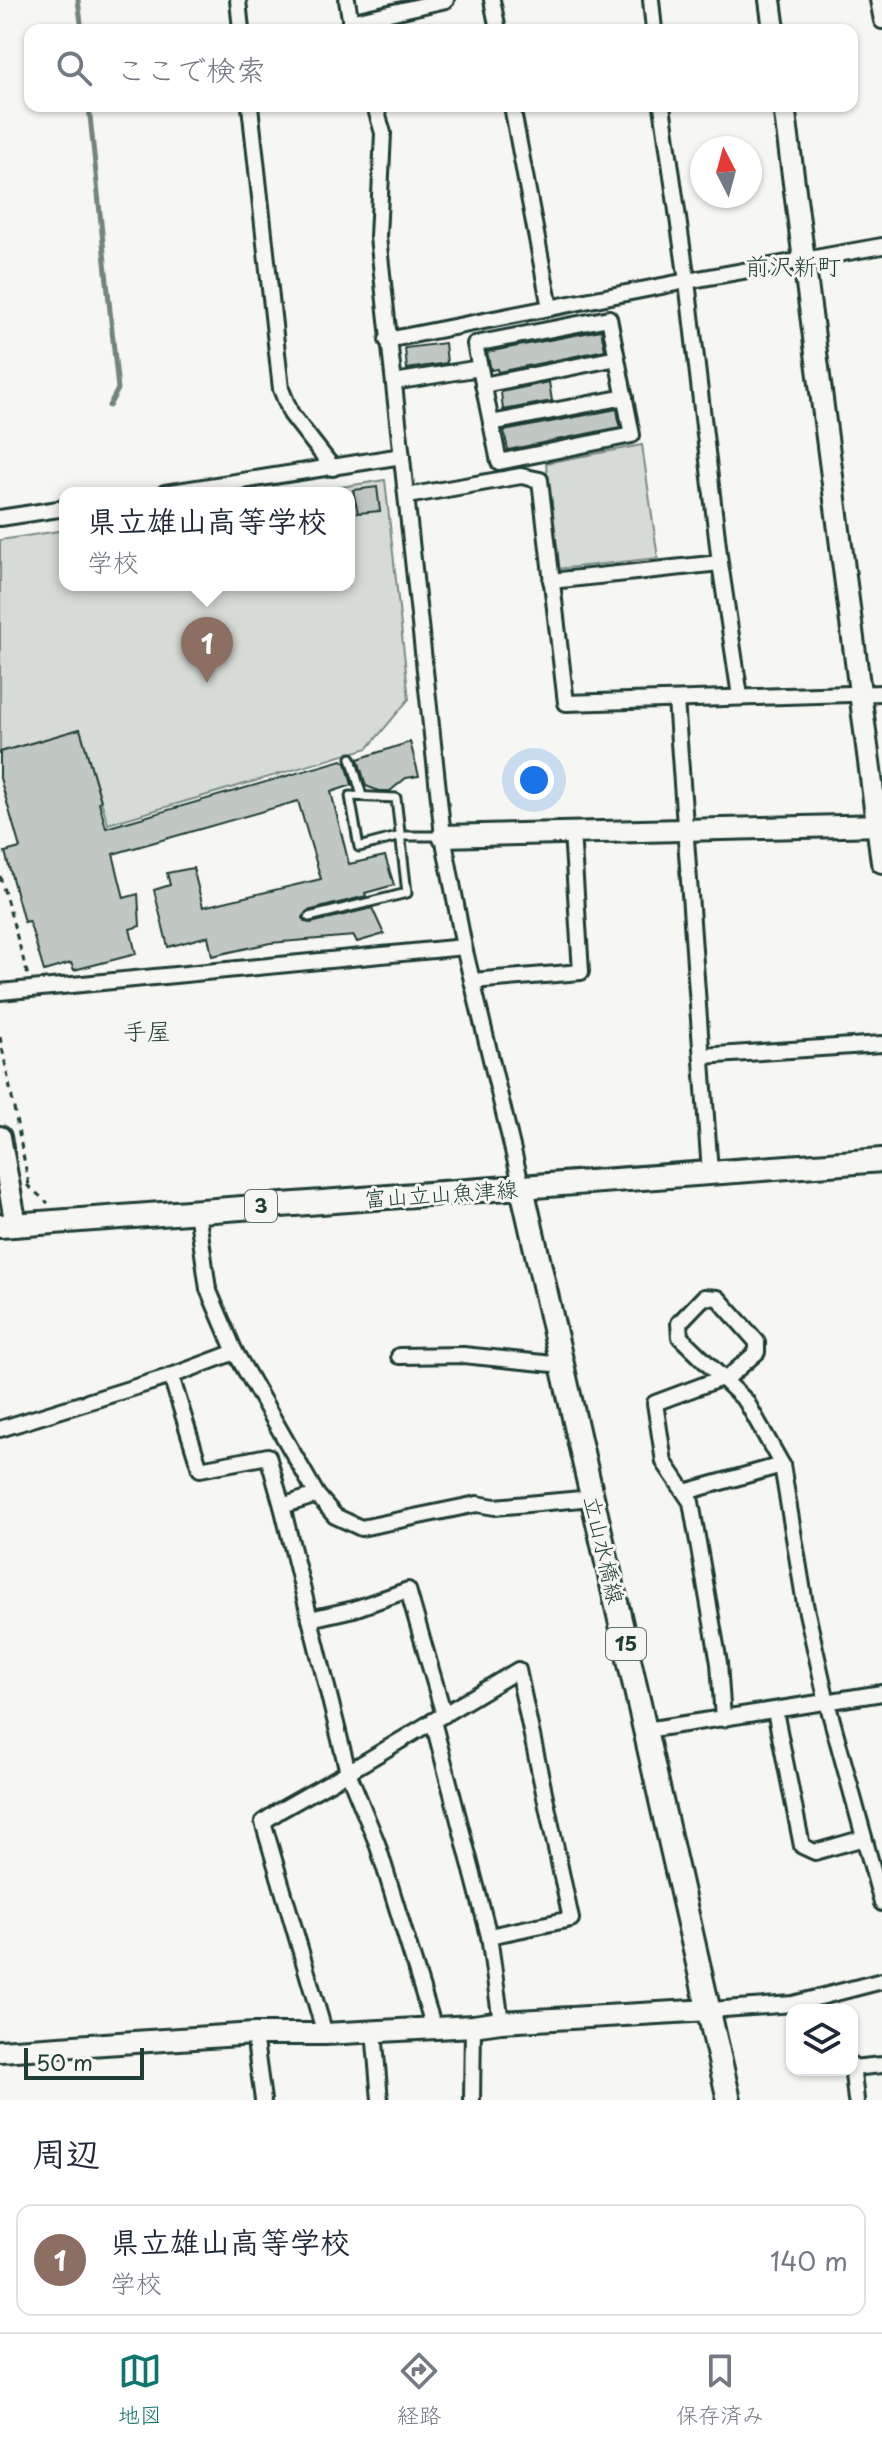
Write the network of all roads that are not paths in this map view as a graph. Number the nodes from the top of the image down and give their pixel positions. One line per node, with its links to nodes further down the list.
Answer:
1 (238, 0): 9 (street)
2 (347, 0): 10 (street)
3 (446, 0): 11 (street)
4 (492, 0): 12 (street)
5 (651, 0): 13 (street)
6 (770, 0): 14 (street)
7 (878, 0): 8 (street)
8 (882, 21)
9 (240, 24)
10 (351, 24)
11 (358, 24)
12 (497, 24)
13 (653, 24)
14 (773, 24)
15 (251, 112): 32 (street)
16 (377, 112): 24 (street)
17 (513, 112): 23 (street)
18 (663, 112): 22 (street)
19 (785, 112): 21 (street)
20 (882, 246): 21 (street)
21 (805, 261): 22 (street); 40 (street)
22 (687, 281): 23 (street); 37 (street)
23 (550, 308): 24 (street)
24 (387, 340): 27 (street)
25 (617, 358): 26 (street); 28 (street); 29 (street)
26 (480, 368): 27 (street); 28 (street)
27 (394, 382): 31 (street)
28 (483, 385): 30 (street)
29 (625, 397): 30 (street); 30 (street)
30 (491, 423)
31 (402, 456): 32 (street); 34 (street)
32 (333, 468): 33 (street)
33 (205, 487)
34 (407, 496): 38 (street); 49 (street)
35 (59, 509): 36 (street)
36 (0, 518)
37 (720, 563): 38 (street); 41 (street)
38 (551, 581): 42 (street)
39 (882, 693): 40 (street)
40 (861, 694): 41 (street); 45 (street)
41 (740, 696): 42 (street)
42 (676, 700): 46 (street)
43 (351, 758): 44 (lane)
44 (362, 796): 48 (lane); 48 (lane)
45 (879, 825): 46 (street); 50 (street)
46 (685, 830): 47 (street); 56 (street)
47 (572, 832): 49 (street); 53 (street)
48 (401, 836): 49 (lane); 51 (lane)
49 (443, 836): 52 (street)
50 (882, 862)
51 (309, 917)
52 (464, 947): 53 (street); 54 (street)
53 (472, 981): 60 (street)
54 (0, 992)
55 (882, 1044): 56 (street)
56 (702, 1056): 59 (street)
57 (0, 1137): 62 (street)
58 (882, 1160): 59 (main road, 富山立山魚津線 / 3)
59 (710, 1172): 60 (main road, 富山立山魚津線 / 3)
60 (522, 1188): 61 (main road, 富山立山魚津線 / 3); 65 (main road, 立山水橋線 / 15)
61 (197, 1211): 62 (main road, 富山立山魚津線 / 3); 63 (street)
62 (8, 1226)
63 (235, 1352): 66 (street); 71 (street)
64 (399, 1356): 65 (street)
65 (563, 1365): 72 (main road, 立山水橋線 / 15)
66 (171, 1376): 68 (street); 73 (street)
67 (724, 1379): 67 (street); 69 (street); 70 (street)
68 (0, 1429)
69 (782, 1465): 70 (street); 76 (street)
70 (685, 1492): 79 (street)
71 (317, 1495): 72 (street); 73 (street)
72 (592, 1498): 80 (main road, 立山水橋線 / 15)
73 (282, 1506): 74 (street)
74 (310, 1619): 78 (street); 81 (street)
75 (882, 1693): 76 (street)
76 (827, 1702): 77 (street); 82 (street)
77 (775, 1711): 79 (street); 82 (street)
78 (438, 1718): 81 (street); 84 (street); 84 (street)
79 (723, 1719): 80 (street)
80 (646, 1730): 88 (main road, 立山水橋線 / 15)
81 (348, 1772): 91 (street); 94 (street)
82 (864, 1838): 83 (street)
83 (882, 1903)
84 (489, 1936): 89 (street)
85 (882, 1981): 86 (street)
86 (843, 1993): 87 (street); 88 (street)
87 (844, 2004)
88 (710, 2010): 89 (street); 102 (main road, 立山水橋線 / 15)
89 (501, 2022): 90 (street)
90 (473, 2026): 91 (street); 101 (street)
91 (434, 2028): 92 (street)
92 (374, 2031): 94 (street); 100 (street)
93 (254, 2034): 94 (street); 95 (street); 99 (street)
94 (325, 2034)
95 (0, 2051)
96 (882, 2065): 97 (street)
97 (858, 2066)
98 (853, 2076): 103 (street)
99 (263, 2100)
100 (380, 2100)
101 (472, 2100)
102 (729, 2100)
103 (856, 2100)

